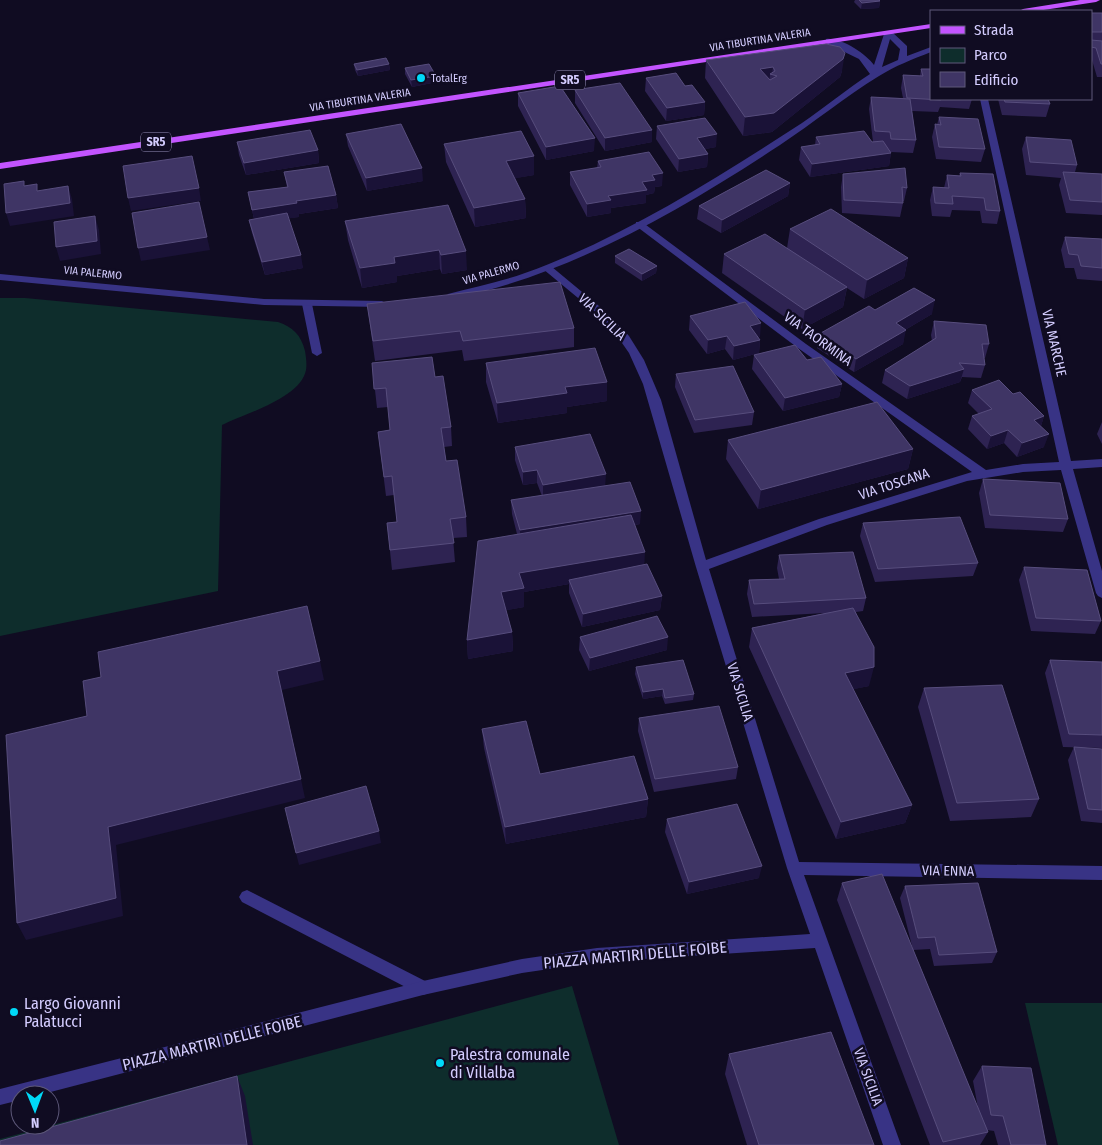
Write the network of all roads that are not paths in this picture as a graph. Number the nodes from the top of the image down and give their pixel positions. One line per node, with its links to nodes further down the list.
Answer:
1 (1096, 0): 2 (main road)
2 (1030, 10)
3 (930, 26): 4 (main road, VIA TIBURTINA VALERIA / SR5)
4 (888, 32): 5 (main road, VIA TIBURTINA VALERIA / SR5); 7 (street); 8 (street)
5 (829, 41): 8 (street); 10 (main road, VIA TIBURTINA VALERIA / SR5)
6 (930, 49): 7 (street, VIA PALERMO)
7 (902, 60): 8 (street, VIA PALERMO)
8 (876, 75): 11 (street, VIA PALERMO)
9 (984, 100): 19 (street, VIA MARCHE)
10 (0, 166)
11 (639, 224): 12 (street, VIA PALERMO); 20 (street, VIA TAORMINA)
12 (548, 269): 14 (street, VIA PALERMO); 21 (street, VIA SICILIA)
13 (0, 277): 15 (street, VIA PALERMO)
14 (439, 298)
15 (307, 304): 16 (street, VIA PALERMO); 17 (street)
16 (391, 304)
17 (317, 353)
18 (1102, 463): 19 (street, VIA TOSCANA)
19 (1066, 465): 20 (street, VIA TOSCANA); 22 (street, VIA MARCHE)
20 (982, 473): 21 (street, VIA TOSCANA)
21 (702, 567): 23 (street, VIA SICILIA)
22 (1102, 592)
23 (794, 868): 24 (street, VIA ENNA); 26 (street, VIA SICILIA)
24 (1102, 873)
25 (247, 898): 27 (street)
26 (819, 941): 27 (street, PIAZZA MARTIRI DELLE FOIBE); 29 (street, VIA SICILIA)
27 (424, 988): 28 (street, PIAZZA MARTIRI DELLE FOIBE)
28 (0, 1097)
29 (892, 1145)

